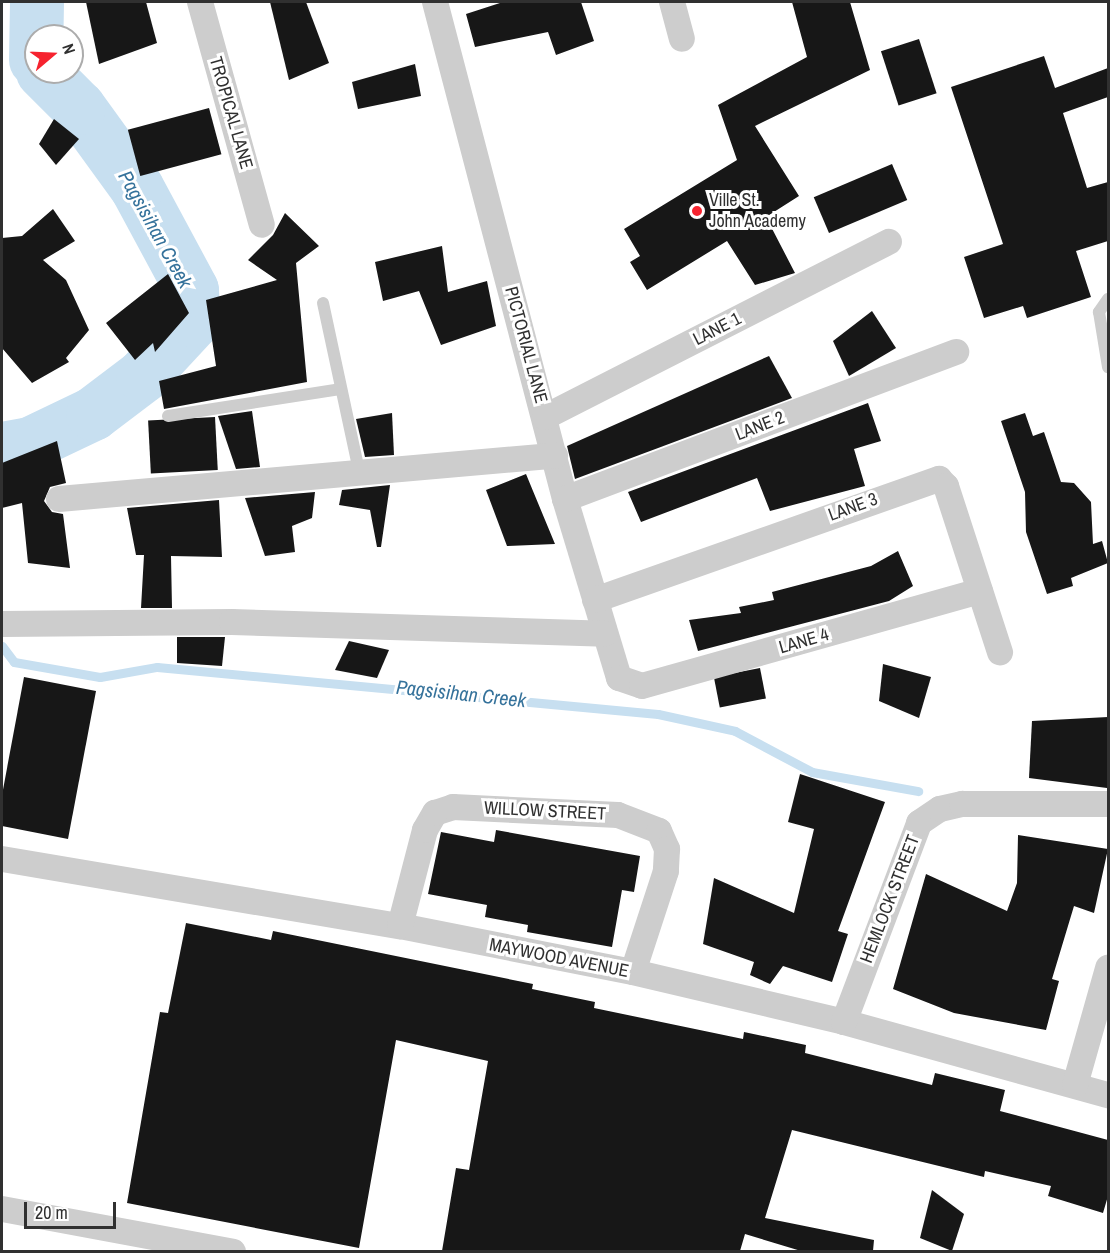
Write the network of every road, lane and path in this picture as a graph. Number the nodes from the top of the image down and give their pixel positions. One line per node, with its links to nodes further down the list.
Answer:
1 (200, 2): 5 (street, TROPICAL LANE)
2 (435, 2): 13 (street, PICTORIAL LANE)
3 (672, 2): 4 (street)
4 (682, 39)
5 (262, 225)
6 (889, 242): 13 (street, LANE 1)
7 (1108, 299): 10 (lane)
8 (323, 303): 11 (lane)
9 (956, 352): 17 (street, LANE 2)
10 (1108, 367)
11 (340, 389): 12 (lane); 15 (lane)
12 (168, 416)
13 (545, 417): 14 (street, PICTORIAL LANE)
14 (555, 456): 15 (street); 17 (street, PICTORIAL LANE)
15 (360, 475): 16 (street)
16 (58, 499)
17 (565, 499): 19 (street, PICTORIAL LANE)
18 (980, 591): 19 (street, LANE 3); 22 (street, LANE 3); 23 (street, LANE 4)
19 (595, 600): 21 (street, PICTORIAL LANE)
20 (2, 624): 21 (street)
21 (605, 634): 23 (street, PICTORIAL LANE)
22 (1000, 652)
23 (627, 685)
24 (1108, 804): 29 (street, HEMLOCK STREET)
25 (2, 859): 26 (street, MAYWOOD AVENUE)
26 (400, 926): 28 (street, MAYWOOD AVENUE); 28 (street, WILLOW STREET)
27 (1108, 968): 30 (street)
28 (633, 972): 29 (street, MAYWOOD AVENUE)
29 (844, 1022): 30 (street, MAYWOOD AVENUE)
30 (1075, 1085): 31 (street, MAYWOOD AVENUE)
31 (1108, 1095)
32 (2, 1209): 33 (street)
33 (233, 1251)

